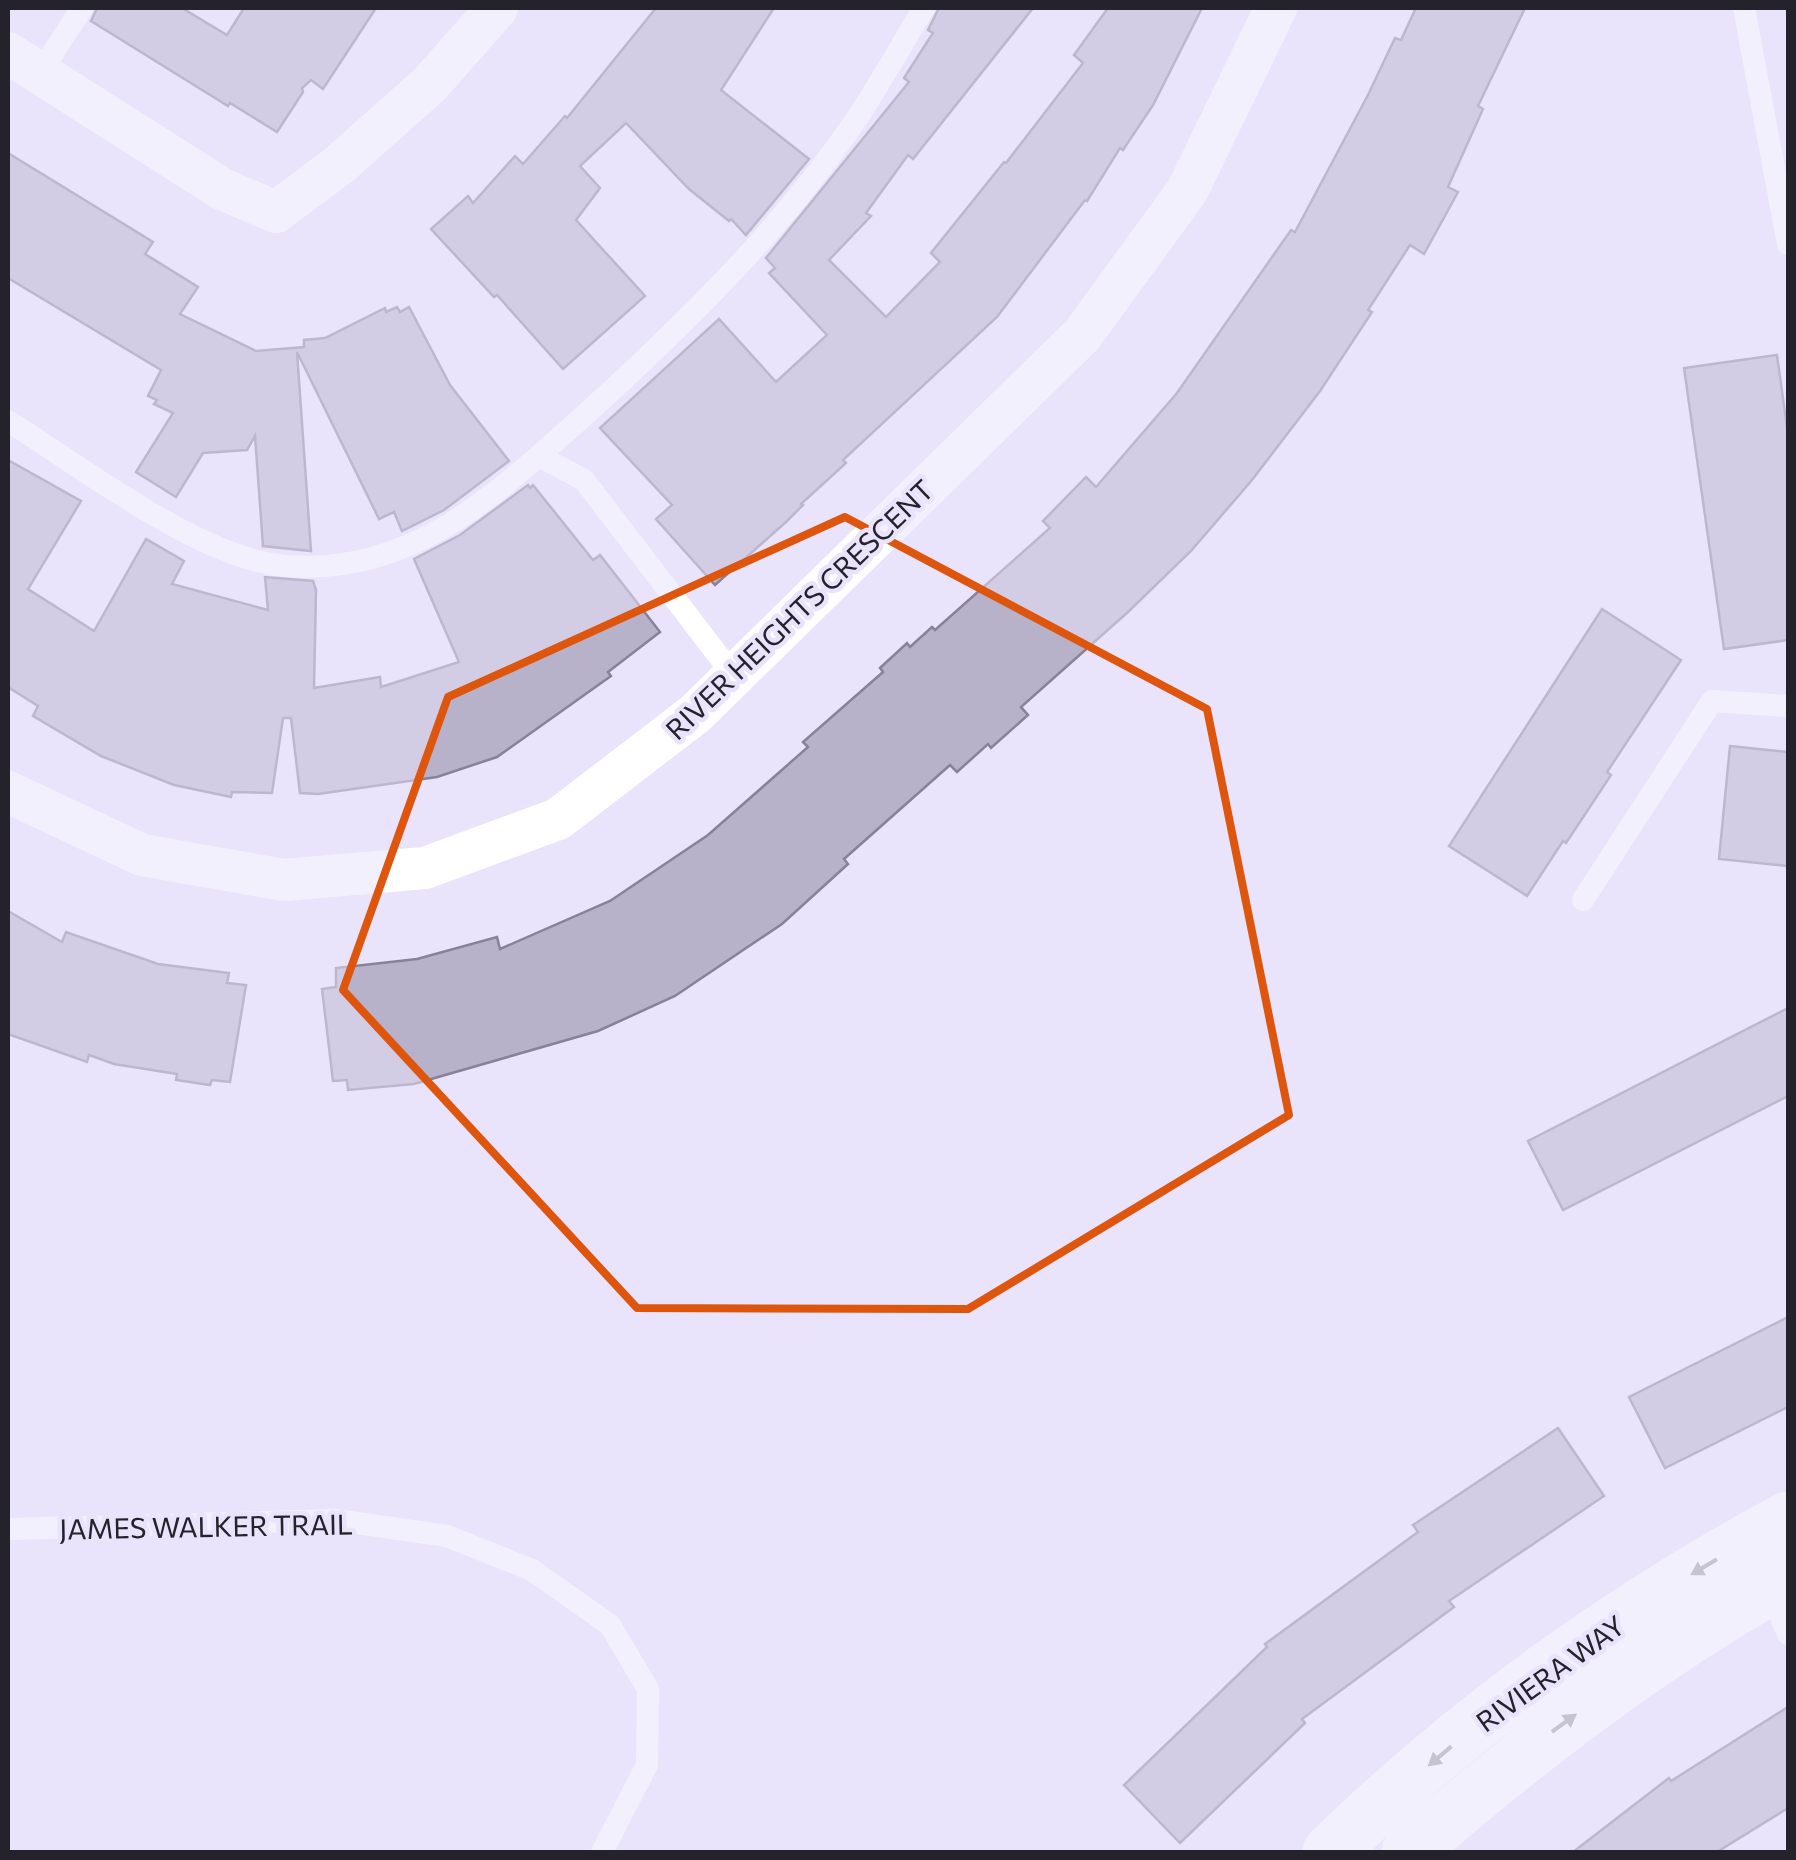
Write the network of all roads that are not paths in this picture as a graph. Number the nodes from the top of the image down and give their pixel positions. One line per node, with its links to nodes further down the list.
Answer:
1 (82, 8): 6 (lane)
2 (498, 8): 6 (street)
3 (924, 8): 9 (lane)
4 (1276, 8): 10 (street, RIVER HEIGHTS CRESCENT)
5 (1744, 8): 7 (lane)
6 (24, 63)
7 (1788, 244)
8 (8, 421): 9 (lane)
9 (539, 456): 10 (lane)
10 (734, 676): 12 (street, RIVER HEIGHTS CRESCENT)
11 (1788, 706): 13 (lane)
12 (8, 792)
13 (1584, 900)
14 (1788, 1519): 18 (street, RIVIERA WAY, one-way to 18)
15 (8, 1528): 17 (lane, JAMES WALKER TRAIL)
16 (1782, 1600): 19 (street, RIVIERA WAY, one-way to 16)
17 (602, 1852)
18 (1330, 1852)
19 (1409, 1852)

